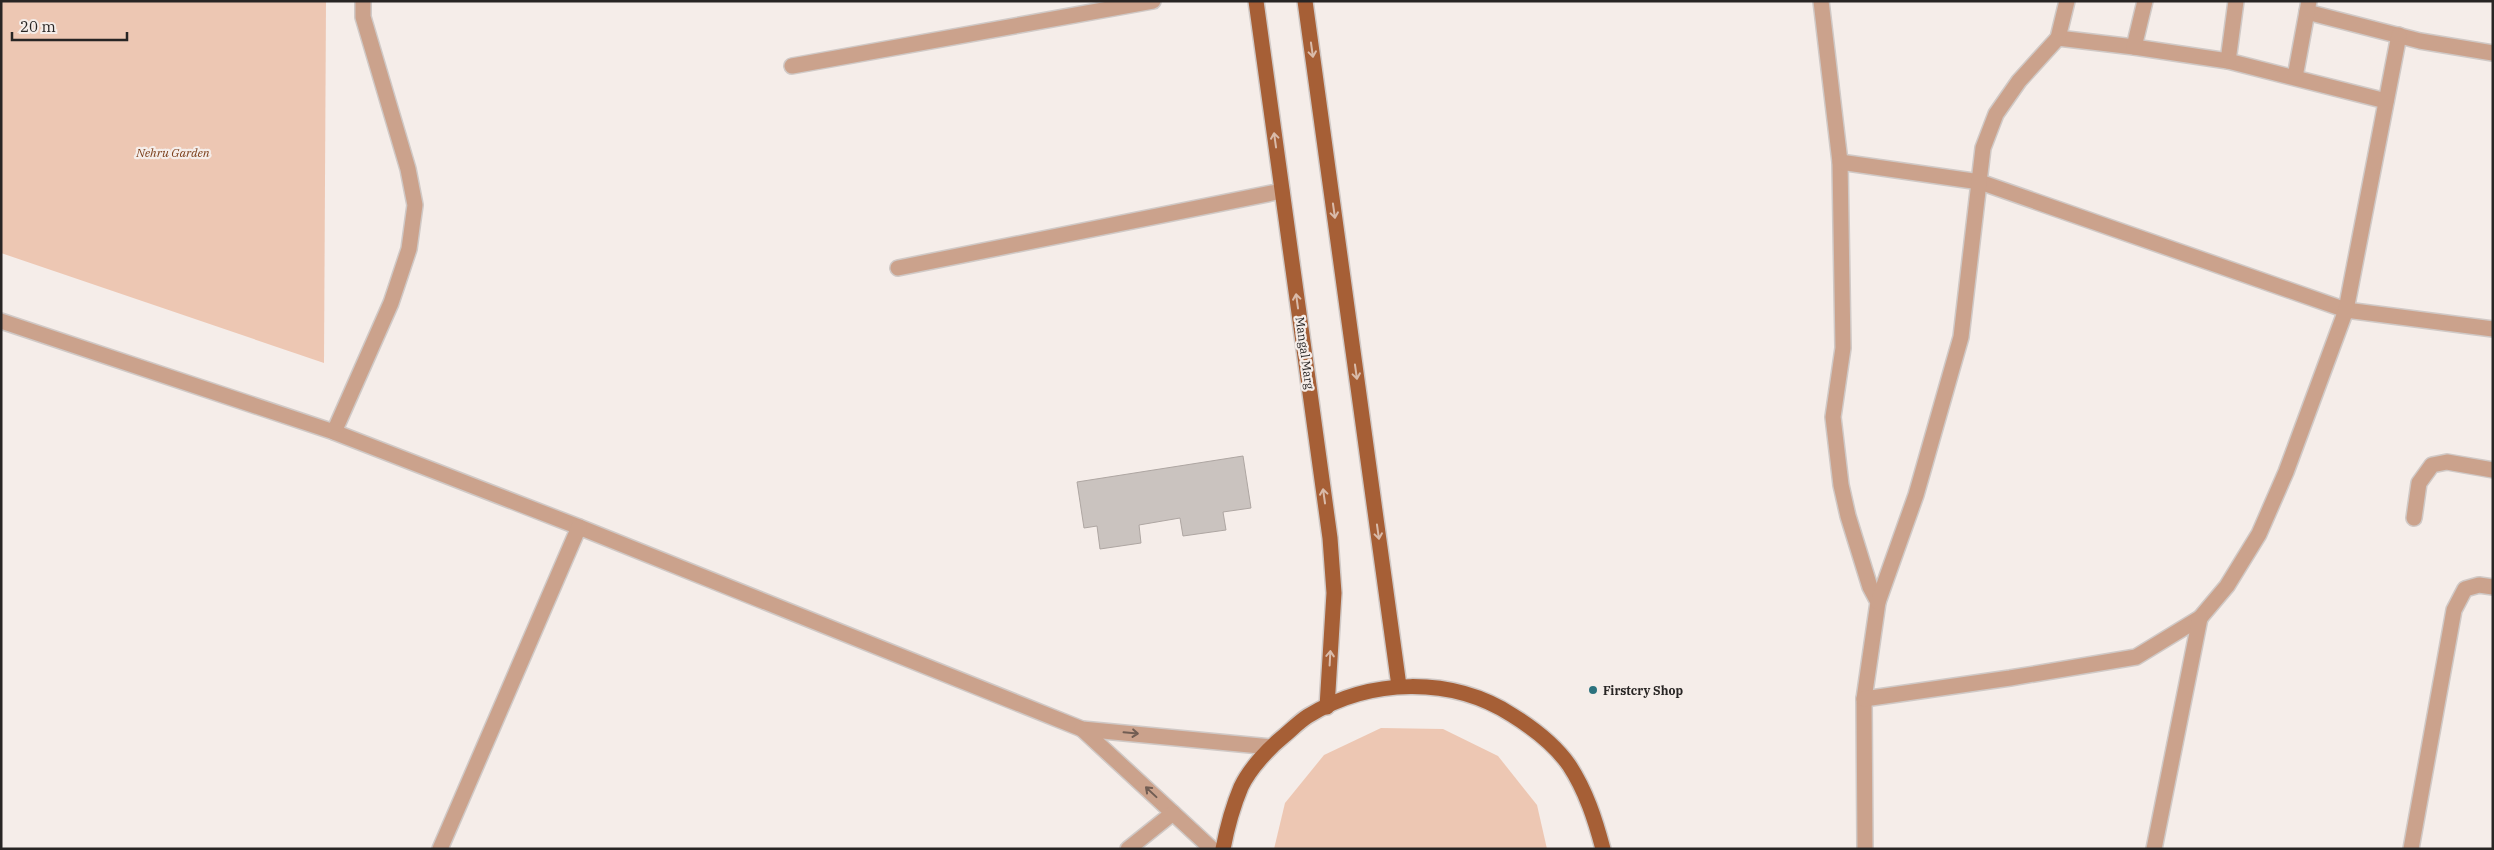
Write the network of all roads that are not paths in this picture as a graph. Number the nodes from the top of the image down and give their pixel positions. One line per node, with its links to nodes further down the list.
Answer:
1 (363, 1): 25 (street)
2 (1153, 1): 15 (street)
3 (1256, 1): 20 (main road, Mangal Marg, one-way to 3)
4 (1305, 1): 32 (main road, one-way to 32)
5 (1821, 1): 18 (street)
6 (2067, 1): 11 (street)
7 (2145, 1): 12 (street)
8 (2236, 1): 14 (street)
9 (2308, 7): 10 (street); 16 (street)
10 (2399, 35): 13 (street); 17 (street)
11 (2058, 38): 12 (street); 19 (street)
12 (2134, 47): 14 (street)
13 (2493, 53)
14 (2228, 61): 16 (street)
15 (792, 66)
16 (2295, 77): 17 (street)
17 (2386, 101): 22 (street)
18 (1840, 162): 19 (street); 30 (street)
19 (1980, 182): 22 (street); 30 (street)
20 (1282, 191): 21 (street); 34 (main road, Mangal Marg, one-way to 20)
21 (898, 268)
22 (2346, 310): 24 (street); 31 (street)
23 (1, 321): 25 (street)
24 (2492, 325)
25 (334, 432): 28 (street)
26 (2493, 470): 27 (street)
27 (2414, 518)
28 (579, 527): 35 (street); 38 (street)
29 (2493, 587): 45 (street)
30 (1878, 602): 33 (street)
31 (2200, 618): 33 (street); 44 (street)
32 (1399, 686): 34 (main road); 42 (main road)
33 (1864, 699): 43 (street)
34 (1327, 707): 36 (main road)
35 (1082, 729): 36 (street, one-way to 36); 37 (street, one-way to 35)
36 (1271, 746): 41 (main road)
37 (1174, 813): 39 (street); 40 (street)
38 (440, 849)
39 (1128, 849)
40 (1212, 849)
41 (1223, 849)
42 (1602, 849)
43 (1865, 849)
44 (2154, 849)
45 (2411, 849)

